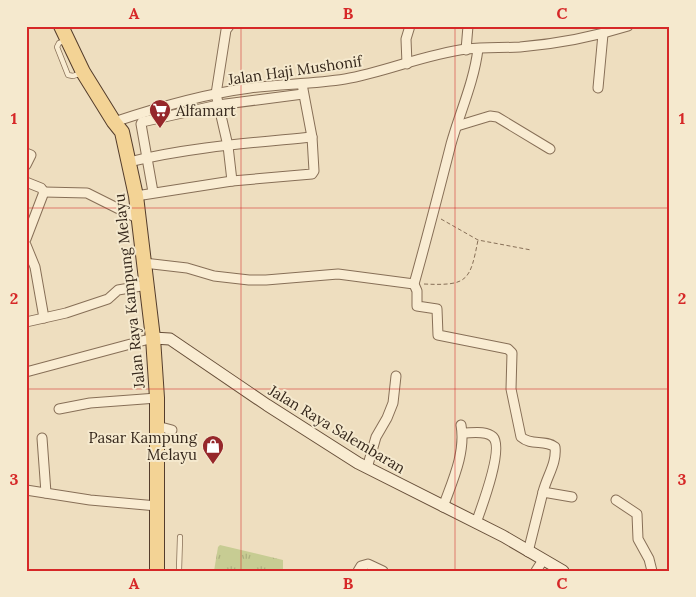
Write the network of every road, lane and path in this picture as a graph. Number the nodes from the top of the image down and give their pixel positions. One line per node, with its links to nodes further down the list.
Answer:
1 (61, 26): 15 (main road, Jalan Raya Kampung Melayu)
2 (229, 26): 12 (street)
3 (410, 26): 9 (street)
4 (468, 26): 8 (street)
5 (628, 26): 6 (street, Jalan Haji Mushonif)
6 (603, 34): 7 (street, Jalan Haji Mushonif); 11 (street)
7 (478, 49): 8 (street, Jalan Haji Mushonif); 16 (street)
8 (466, 50): 9 (street, Jalan Haji Mushonif)
9 (407, 64): 10 (street, Jalan Haji Mushonif)
10 (302, 84): 12 (street, Jalan Haji Mushonif); 13 (street)
11 (598, 88)
12 (216, 94): 14 (street); 15 (street, Jalan Haji Mushonif)
13 (303, 94): 14 (street); 17 (street)
14 (218, 105): 18 (street); 21 (street)
15 (114, 122): 22 (main road, Jalan Raya Kampung Melayu)
16 (457, 126): 19 (street); 29 (street)
17 (312, 137): 18 (street); 24 (street)
18 (228, 146): 21 (street); 24 (street)
19 (550, 149)
20 (26, 154): 23 (street)
21 (147, 158): 22 (street); 27 (street)
22 (129, 162): 28 (main road, Jalan Raya Kampung Melayu)
23 (26, 165)
24 (232, 181): 27 (street)
25 (26, 182): 26 (street)
26 (44, 192): 30 (street); 31 (street)
27 (153, 192): 28 (street)
28 (136, 196): 30 (main road, Jalan Raya Kampung Melayu)
29 (434, 215): 32 (path); 36 (street)
30 (139, 219): 35 (main road, Jalan Raya Kampung Melayu)
31 (26, 239)
32 (478, 240): 34 (path); 36 (path)
33 (26, 245): 38 (street)
34 (531, 250)
35 (144, 263): 36 (street); 37 (main road, Jalan Raya Kampung Melayu)
36 (414, 284): 50 (street)
37 (147, 285): 38 (street); 40 (main road, Jalan Raya Kampung Melayu)
38 (44, 318): 39 (street)
39 (26, 322)
40 (154, 338): 41 (street); 43 (main road, Jalan Raya Kampung Melayu); 48 (main road, Jalan Raya Salembaran)
41 (26, 372)
42 (396, 376): 48 (street)
43 (158, 398): 44 (street); 45 (main road, Jalan Raya Kampung Melayu)
44 (59, 409)
45 (157, 426): 46 (street); 54 (main road, Jalan Raya Kampung Melayu)
46 (172, 430)
47 (42, 438): 51 (street)
48 (368, 468): 55 (main road, Jalan Raya Salembaran)
49 (26, 490): 51 (street)
50 (543, 492): 52 (street); 58 (street)
51 (46, 493): 54 (street)
52 (572, 497)
53 (616, 500): 66 (street)
54 (157, 506): 60 (main road, Jalan Raya Kampung Melayu)
55 (443, 507): 56 (main road, Jalan Raya Salembaran); 56 (street)
56 (476, 523): 58 (main road, Jalan Raya Salembaran)
57 (180, 537): 61 (lane)
58 (528, 552): 59 (main road, Jalan Raya Salembaran)
59 (543, 560): 64 (street); 65 (main road, Jalan Raya Salembaran)
60 (157, 571)
61 (179, 571)
62 (358, 571): 63 (street)
63 (383, 571)
64 (536, 571)
65 (563, 571)
66 (652, 571)

